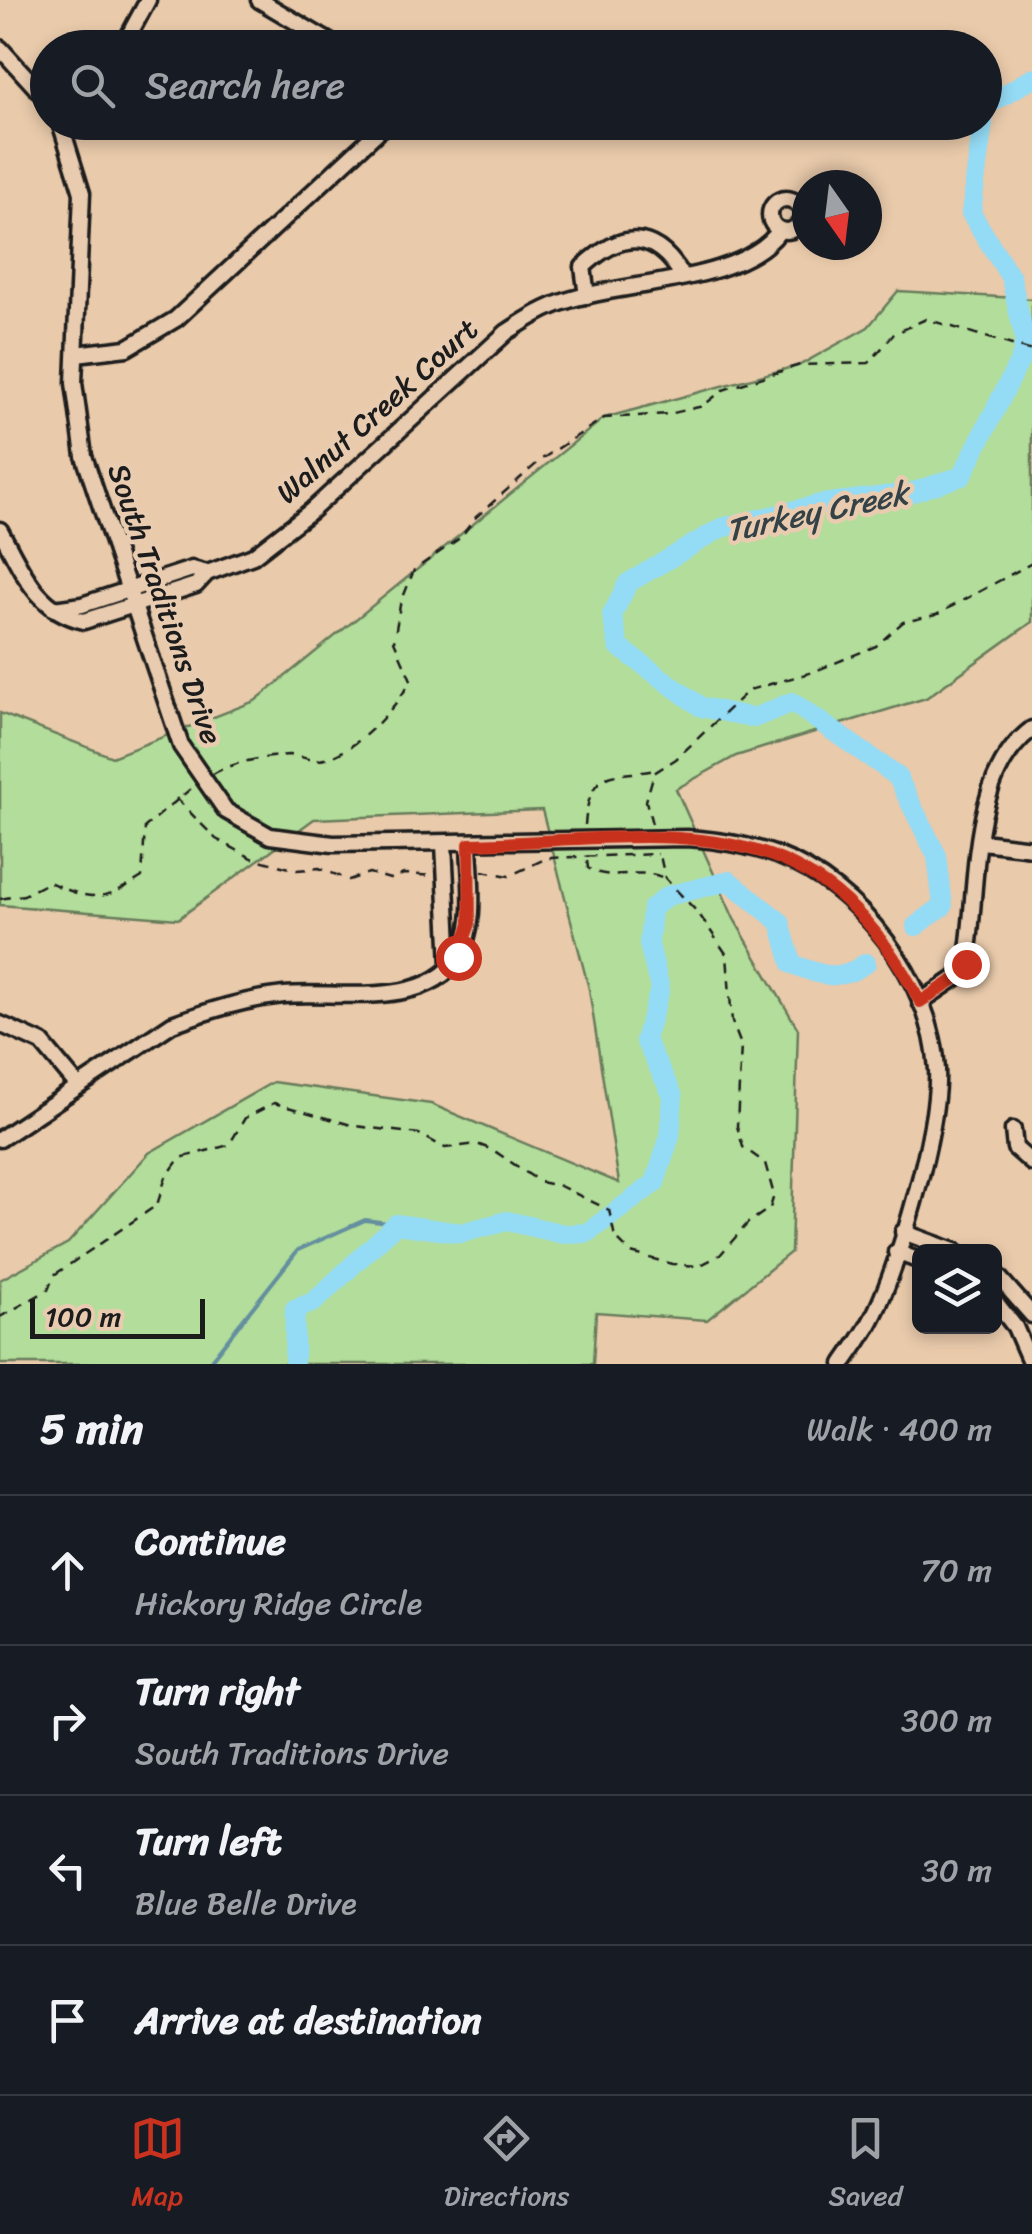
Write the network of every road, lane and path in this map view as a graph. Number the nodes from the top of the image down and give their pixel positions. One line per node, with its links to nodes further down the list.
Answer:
1 (148, 0): 3 (street)
2 (259, 0): 4 (street)
3 (132, 30)
4 (310, 30)
5 (0, 48): 6 (street)
6 (30, 80)
7 (66, 140): 13 (street, South Traditions Drive)
8 (369, 140): 13 (street)
9 (780, 230): 10 (street, Walnut Creek Court)
10 (682, 275): 11 (street, Walnut Creek Court); 11 (street)
11 (586, 296): 16 (street, Walnut Creek Court)
12 (1032, 351): 22 (path)
13 (76, 354): 17 (street, South Traditions Drive)
14 (0, 530): 19 (street)
15 (1032, 563): 21 (path)
16 (207, 572): 17 (street, Walnut Creek Court); 18 (street, Walnut Creek Court)
17 (129, 588): 18 (street, South Traditions Drive); 19 (street, Walnut Creek Court)
18 (135, 608): 19 (street, Walnut Creek Court); 22 (street, South Traditions Drive)
19 (53, 609)
20 (1032, 729): 25 (street)
21 (659, 770): 24 (path); 28 (path)
22 (202, 780): 23 (path); 26 (street, South Traditions Drive)
23 (176, 798): 32 (path); 34 (path)
24 (585, 827)
25 (982, 842): 29 (street); 36 (street)
26 (444, 844): 27 (street, South Traditions Drive); 32 (street)
27 (469, 844): 28 (street, South Traditions Drive); 31 (street)
28 (658, 847): 31 (path); 33 (path); 36 (street, South Traditions Drive)
29 (1032, 848)
30 (587, 860): 33 (path)
31 (469, 870): 35 (street)
32 (446, 874): 35 (street)
33 (667, 880): 49 (path)
34 (0, 898)
35 (450, 966): 38 (street)
36 (920, 1002): 42 (street, South Traditions Drive)
37 (0, 1024): 38 (street)
38 (78, 1086): 40 (street)
39 (1013, 1130): 41 (street)
40 (0, 1139)
41 (1032, 1164)
42 (903, 1232): 43 (street); 44 (street, South Traditions Drive)
43 (935, 1244)
44 (896, 1252): 45 (street); 51 (street, South Traditions Drive)
45 (912, 1258)
46 (1002, 1281): 48 (street)
47 (1002, 1309): 50 (street)
48 (1032, 1316): 50 (street)
49 (0, 1318)
50 (1023, 1334): 52 (street)
51 (843, 1364)
52 (1031, 1364)

